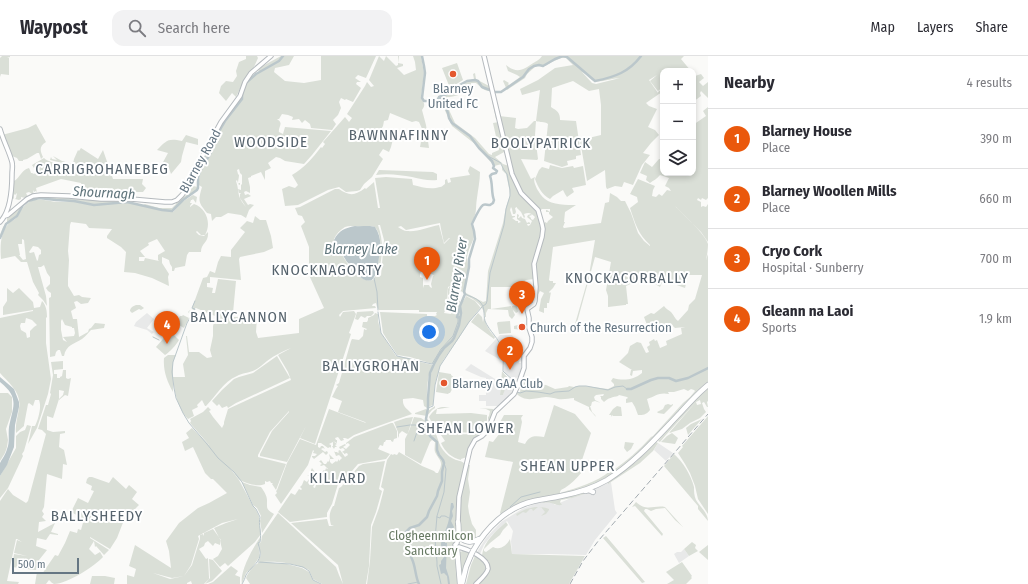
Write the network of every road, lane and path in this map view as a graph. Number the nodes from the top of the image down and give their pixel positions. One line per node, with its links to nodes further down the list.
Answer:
1 (271, 56): 4 (main road, Blarney Road)
2 (484, 56): 10 (main road)
3 (0, 129): 4 (main road)
4 (4, 217): 5 (main road, Blarney Road)
5 (0, 222)
6 (708, 385): 7 (highway)
7 (618, 473): 8 (highway); 8 (highway)
8 (569, 494): 9 (highway)
9 (543, 500): 11 (highway); 14 (highway)
10 (458, 522): 12 (highway); 13 (main road)
11 (488, 529): 12 (highway); 14 (highway)
12 (468, 542): 13 (highway)
13 (458, 545): 15 (highway); 16 (main road)
14 (473, 553): 15 (highway)
15 (463, 584)
16 (476, 584)

